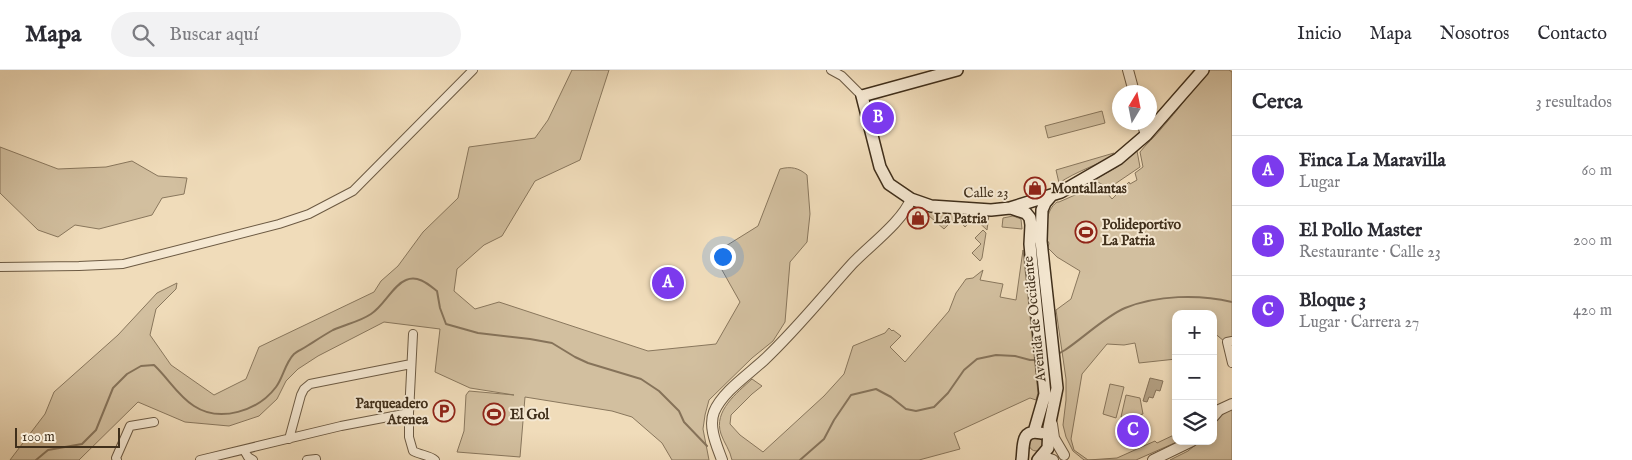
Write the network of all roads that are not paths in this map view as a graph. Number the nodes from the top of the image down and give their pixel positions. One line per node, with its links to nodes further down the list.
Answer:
1 (473, 70): 13 (street)
2 (831, 70): 7 (street)
3 (957, 70): 7 (main road)
4 (1128, 70): 6 (street)
5 (1203, 70): 9 (main road, Calle 23)
6 (1132, 85)
7 (862, 96): 11 (main road, Calle 23)
8 (1144, 130): 9 (street)
9 (1146, 135): 10 (main road, Calle 23)
10 (1052, 196): 12 (main road, Calle 23); 14 (main road, Avenida de Occidente)
11 (911, 199): 12 (main road, Calle 23); 38 (street)
12 (1010, 208): 14 (main road, Avenida de Occidente)
13 (0, 267)
14 (1044, 323): 22 (main road, Avenida de Occidente); 24 (main road, Avenida de Occidente)
15 (413, 334): 18 (street)
16 (1232, 341): 17 (street)
17 (1232, 363)
18 (412, 364): 20 (street); 25 (street)
19 (1232, 404): 21 (street)
20 (409, 412): 25 (street); 37 (street)
21 (1217, 412)
22 (1050, 418): 26 (main road, Avenida de Occidente); 32 (street)
23 (154, 422): 33 (street)
24 (1034, 432): 26 (main road); 28 (main road)
25 (289, 439): 29 (street)
26 (1048, 442): 31 (main road); 32 (street)
27 (1184, 445): 41 (street)
28 (1023, 446): 31 (main road); 39 (main road)
29 (244, 450): 34 (street); 35 (street)
30 (316, 458): 36 (street)
31 (1040, 458): 40 (street)
32 (1067, 458)
33 (117, 460)
34 (200, 460)
35 (253, 460)
36 (307, 460)
37 (435, 460)
38 (722, 460)
39 (1022, 460)
40 (1053, 460)
41 (1153, 460)

